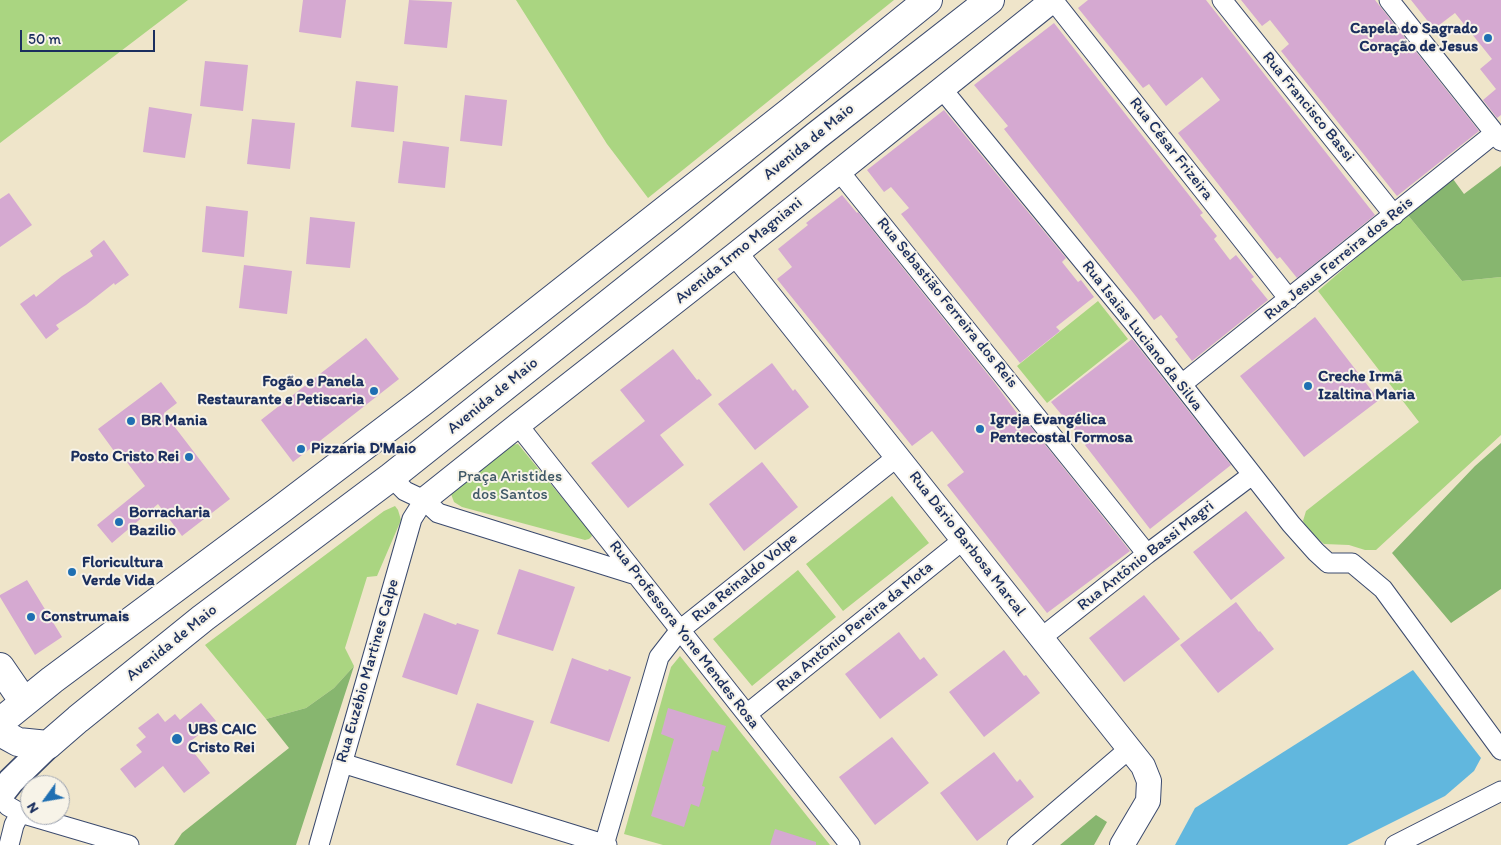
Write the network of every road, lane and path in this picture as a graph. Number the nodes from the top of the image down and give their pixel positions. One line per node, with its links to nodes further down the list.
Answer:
1 (928, 0): 7 (main road)
2 (990, 0): 8 (main road, Avenida de Maio)
3 (1053, 0): 6 (street, Avenida Irmo Magniani); 13 (street, Rua César Frizeira)
4 (1222, 0): 11 (street, Rua Francisco Bassi)
5 (1389, 0): 9 (street)
6 (942, 88): 10 (street, Avenida Irmo Magniani); 14 (street, Rua Isaias Luciano da Silva)
7 (790, 111): 8 (main road); 16 (main road)
8 (816, 136): 19 (main road, Avenida de Maio)
9 (1498, 137): 11 (street, Rua Jesus Ferreira dos Reis)
10 (839, 170): 12 (street, Avenida Irmo Magniani); 22 (street, Rua Sebastião Ferreira dos Reis)
11 (1394, 215): 13 (street, Rua Jesus Ferreira dos Reis)
12 (736, 254): 15 (street, Avenida Irmo Magniani); 17 (street, Rua Dário Barbosa Marcal)
13 (1289, 299): 14 (street, Rua Jesus Ferreira dos Reis)
14 (1182, 384): 18 (street, Rua Isaias Luciano da Silva)
15 (518, 425): 20 (street, Avenida Irmo Magniani); 23 (street, Rua Professora Yone Mendes Rosa)
16 (365, 446): 19 (main road); 24 (main road)
17 (897, 457): 21 (street, Rua Dário Barbosa Marcal); 26 (street, Rua Reinaldo Volpe)
18 (1252, 475): 22 (street, Rua Antônio Bassi Magri); 35 (street, Rua Isaias Luciano da Silva)
19 (391, 477): 20 (street); 25 (main road, Avenida de Maio)
20 (424, 500): 23 (street); 36 (street, Rua Euzébio Martines Calpe)
21 (963, 540): 27 (street, Rua Dário Barbosa Marcal); 30 (street, Rua Antônio Pereira da Mota)
22 (1147, 554): 27 (street, Rua Antônio Bassi Magri)
23 (636, 574): 26 (street, Rua Professora Yone Mendes Rosa)
24 (176, 586): 25 (main road); 29 (main road)
25 (203, 618): 33 (main road, Avenida de Maio)
26 (680, 630): 30 (street, Rua Professora Yone Mendes Rosa); 44 (street, Rua Reinaldo Volpe)
27 (1041, 638): 34 (street, Rua Dário Barbosa Marcal)
28 (0, 667): 29 (main road)
29 (24, 702): 31 (main road)
30 (747, 714): 45 (street, Rua Professora Yone Mendes Rosa)
31 (0, 722)
32 (0, 732): 33 (main road)
33 (48, 745): 38 (main road, Avenida de Maio)
34 (1129, 749): 46 (street); 47 (street, Rua Dário Barbosa Marcal)
35 (1501, 750)
36 (342, 763): 43 (street, Rua Euzébio Martines Calpe); 44 (street)
37 (1501, 791): 48 (street)
38 (0, 795): 39 (street)
39 (20, 813): 41 (street)
40 (61, 825): 42 (street)
41 (8, 845)
42 (129, 845)
43 (319, 845)
44 (605, 845)
45 (850, 845)
46 (1017, 845)
47 (1122, 845)
48 (1395, 845)

